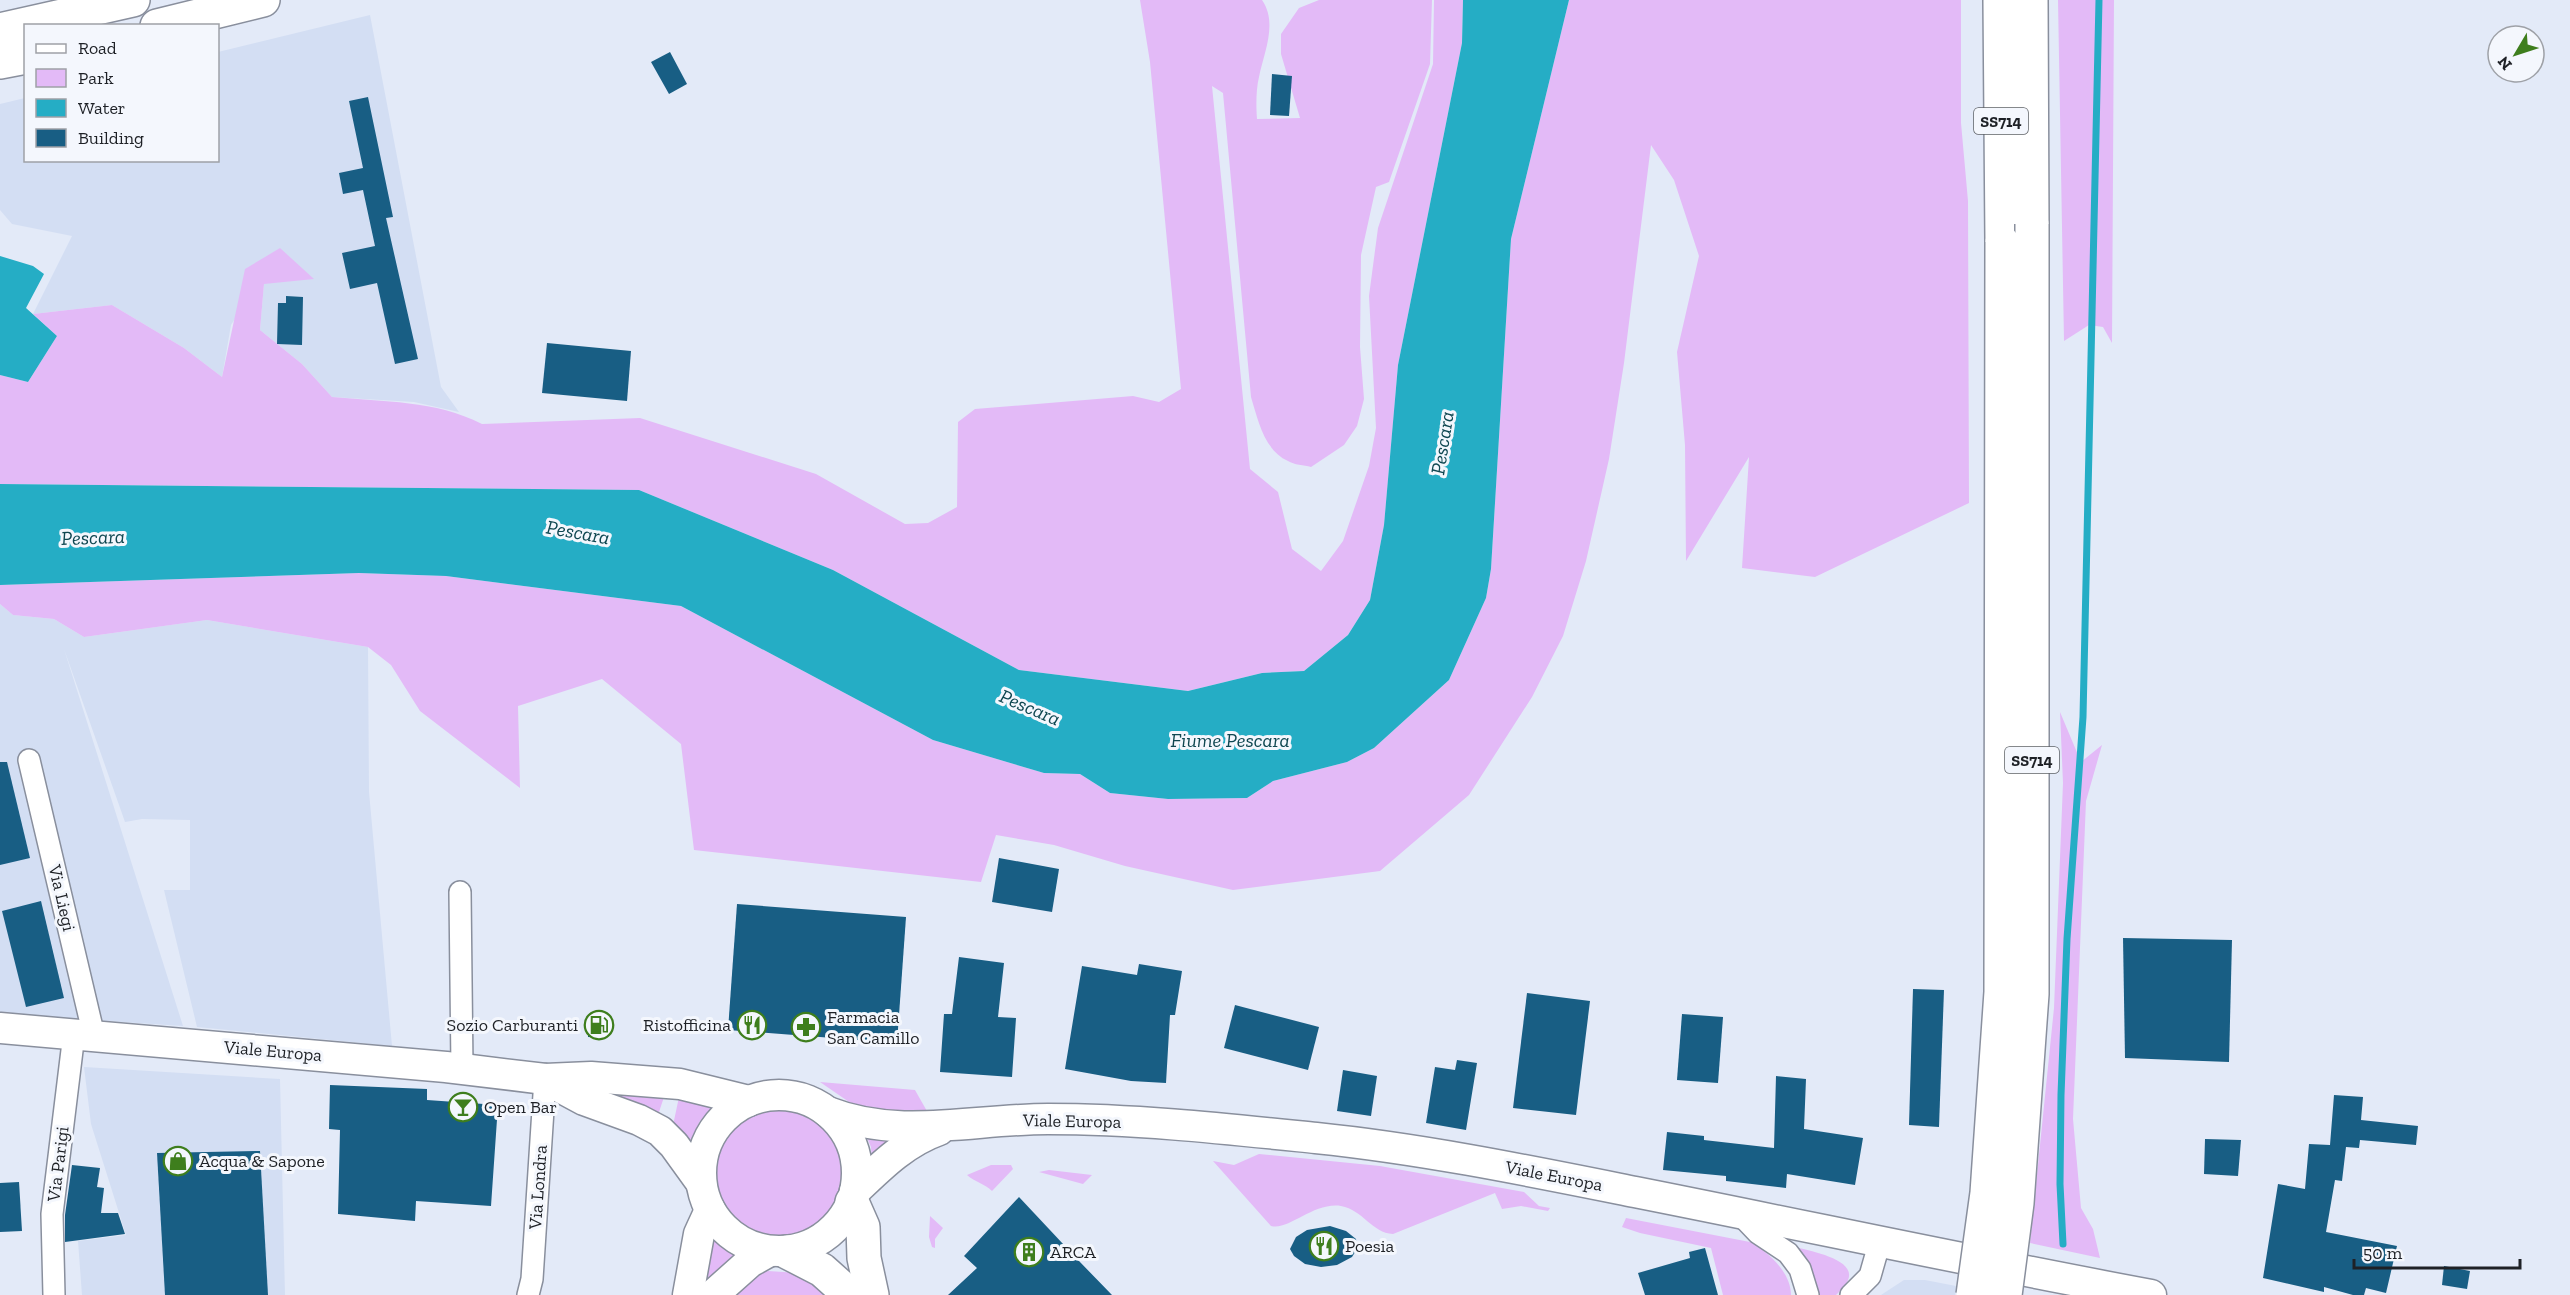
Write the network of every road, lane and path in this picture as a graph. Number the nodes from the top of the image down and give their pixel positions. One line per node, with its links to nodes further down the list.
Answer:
1 (133, 0): 5 (highway)
2 (263, 0): 6 (highway)
3 (2000, 0): 35 (highway, SS714, bridge)
4 (2031, 0): 36 (highway, SS714, bridge)
5 (27, 24)
6 (165, 24)
7 (24, 25): 8 (highway)
8 (0, 30)
9 (24, 57): 10 (highway)
10 (0, 62)
11 (29, 760): 14 (street, Via Liegi)
12 (460, 892): 15 (street)
13 (0, 1028): 14 (main road, Viale Europa)
14 (84, 1035): 15 (main road, Viale Europa); 27 (street, Via Parigi)
15 (462, 1068): 16 (main road, Viale Europa)
16 (545, 1079): 17 (main road, Viale Europa); 20 (main road, Viale Europa); 26 (street, Via Londra)
17 (749, 1101): 18 (main road); 20 (main road)
18 (828, 1112): 19 (main road, Viale Europa); 21 (main road)
19 (950, 1126): 21 (main road, Viale Europa); 23 (main road, Viale Europa)
20 (700, 1181): 22 (main road)
21 (854, 1196): 25 (main road); 32 (highway)
22 (710, 1210): 25 (main road); 29 (main road)
23 (1737, 1212): 24 (main road, Viale Europa); 33 (street)
24 (1880, 1241): 34 (street); 37 (main road, Viale Europa)
25 (778, 1252): 30 (main road); 31 (highway)
26 (530, 1287): 28 (street)
27 (54, 1295)
28 (548, 1295)
29 (688, 1295)
30 (713, 1295)
31 (850, 1295)
32 (872, 1295)
33 (1808, 1295)
34 (1851, 1295)
35 (1973, 1295)
36 (2005, 1295)
37 (2151, 1295)

